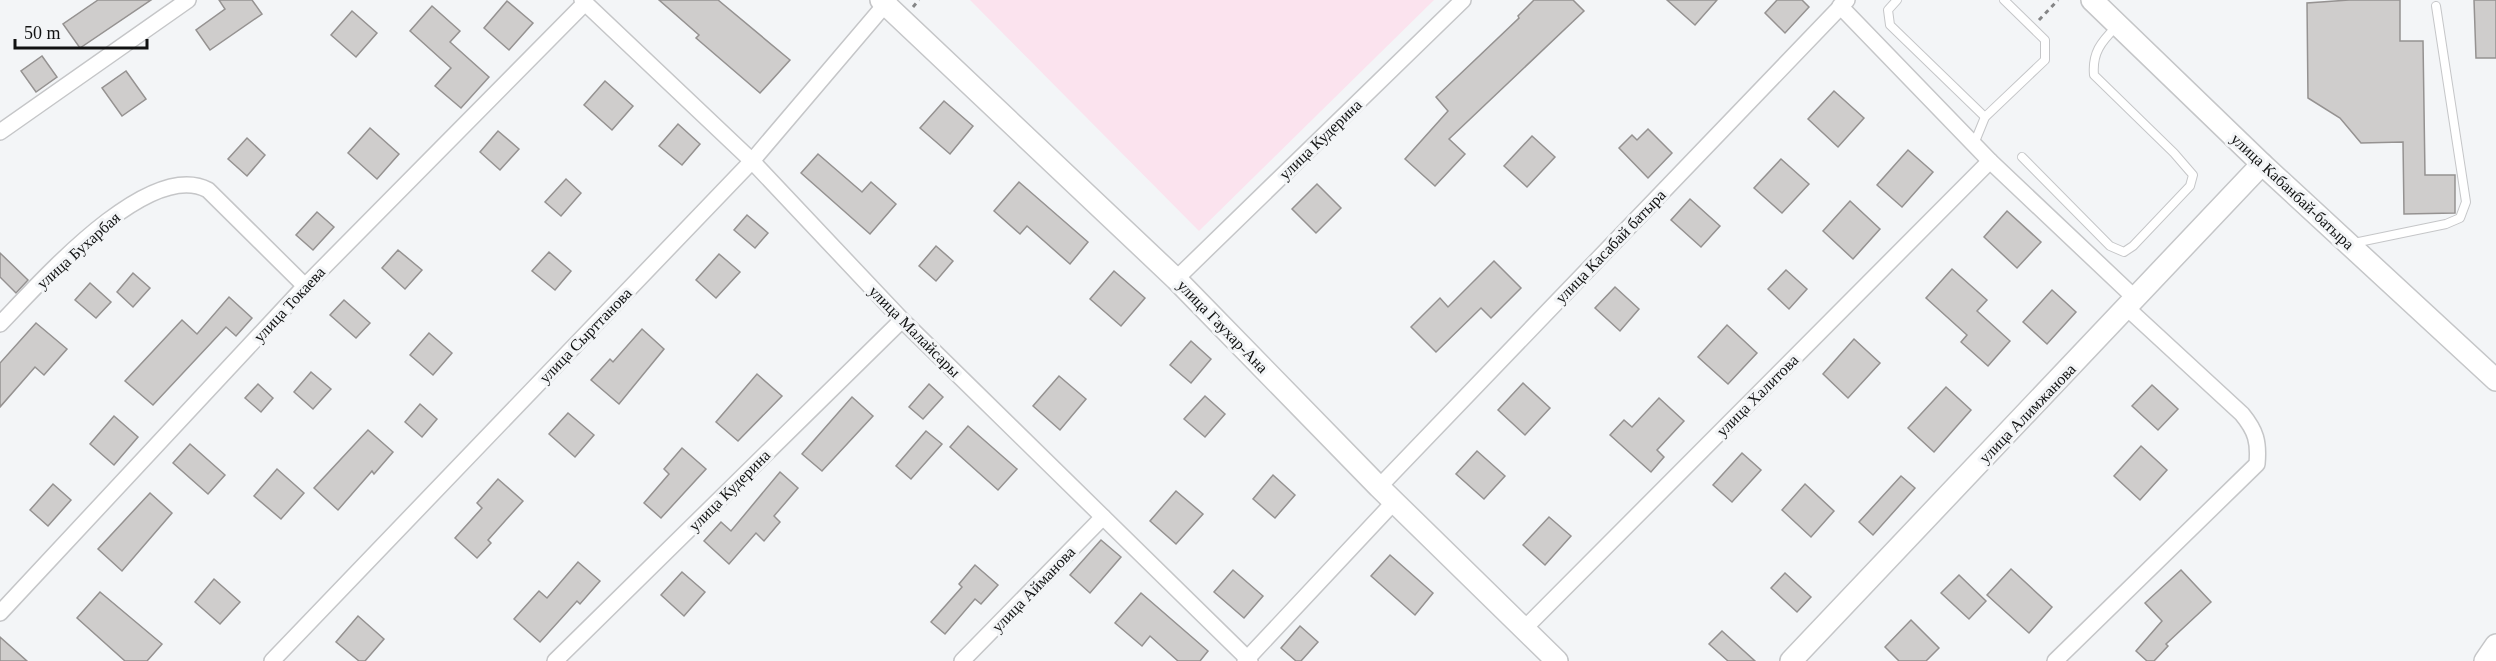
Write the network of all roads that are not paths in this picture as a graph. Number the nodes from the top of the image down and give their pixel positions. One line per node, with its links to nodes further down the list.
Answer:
1 (188, 0): 12 (street)
2 (1463, 0): 19 (street, улица Кудерина)
3 (1897, 0): 11 (lane)
4 (2004, 0): 11 (lane)
5 (2092, 0): 10 (street, улица Кабанбай-батыра)
6 (583, 1): 15 (street, улица Малайсары); 20 (street, улица Токаева)
7 (885, 1): 15 (street, улица Сырттанова); 19 (street, улица Гаухар-Ана)
8 (1844, 3): 13 (street); 25 (street, улица Касабай батыра)
9 (2436, 6): 18 (lane)
10 (2118, 25): 14 (lane); 17 (street, улица Кабанбай-батыра)
11 (1985, 117): 13 (lane)
12 (0, 132)
13 (1974, 144): 16 (street)
14 (2022, 157)
15 (752, 161): 22 (street, улица Малайсары); 32 (street, улица Сырттанова)
16 (1990, 161): 21 (street); 29 (street, улица Халитова)
17 (2262, 164): 18 (street, улица Кабанбай-батыра); 21 (street, улица Алимжанова)
18 (2350, 244): 24 (street, улица Кабанбай-батыра)
19 (1176, 279): 25 (street, улица Гаухар-Ана)
20 (305, 286): 23 (street, улица Бухарбая); 28 (street, улица Токаева)
21 (2131, 304): 36 (street, улица Алимжанова); 37 (street)
22 (902, 320): 27 (street, улица Малайсары); 33 (street, улица Кудерина)
23 (0, 324)
24 (2496, 380)
25 (1379, 487): 26 (street, улица Гаухар-Ана)
26 (1394, 502): 29 (street, улица Гаухар-Ана); 31 (street)
27 (1103, 517): 31 (street, улица Малайсары); 34 (street, улица Айманова)
28 (0, 613)
29 (1524, 629): 35 (street, улица Гаухар-Ана)
30 (2496, 645): 38 (street)
31 (1247, 660)
32 (272, 661)
33 (555, 661)
34 (962, 661)
35 (1557, 661)
36 (1791, 661)
37 (2055, 661)
38 (2485, 661)

